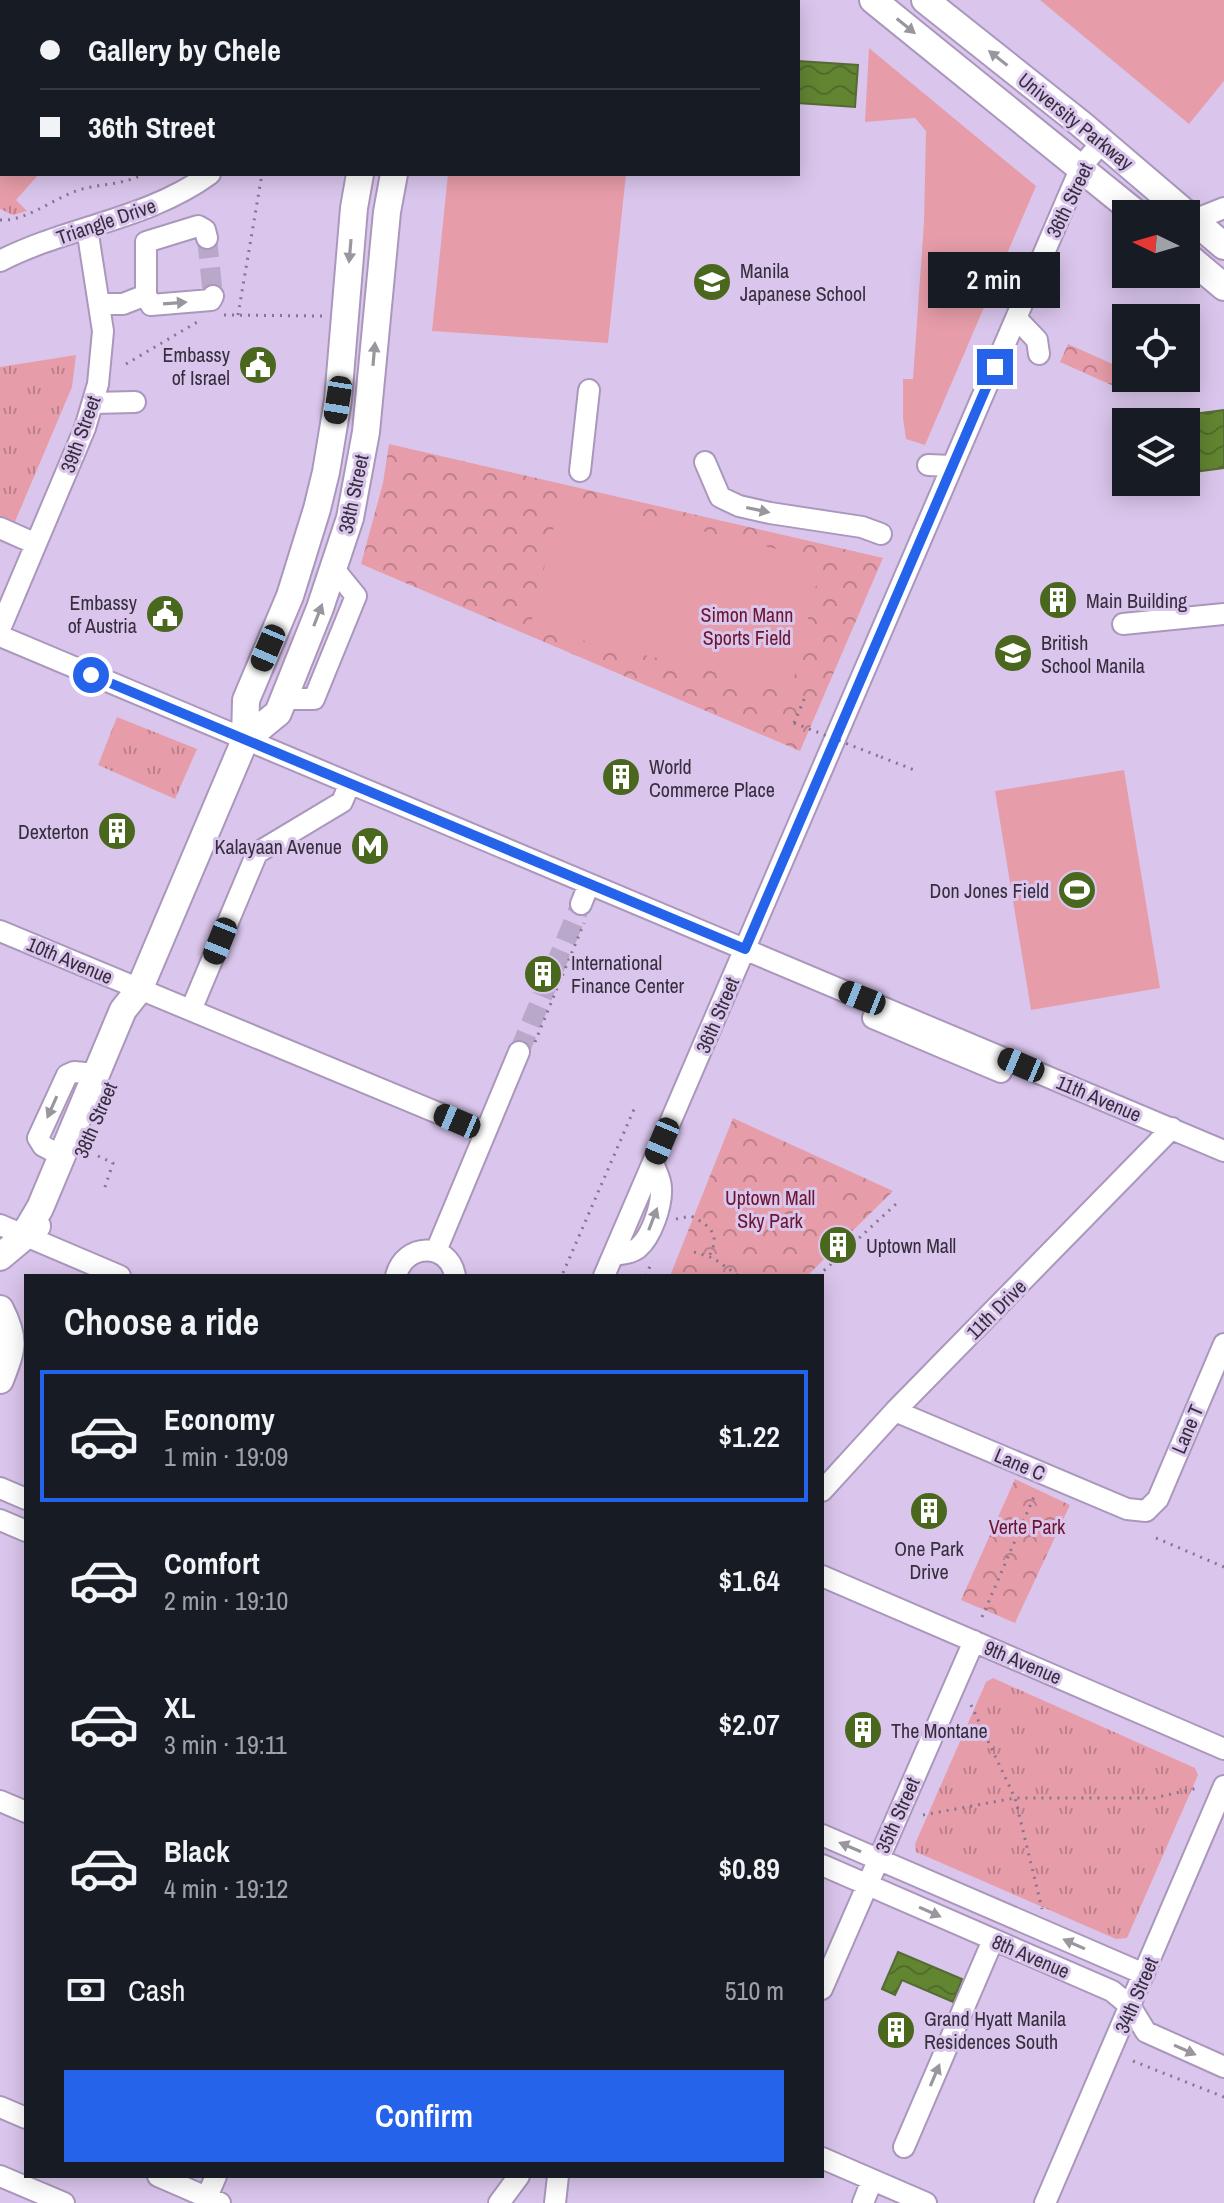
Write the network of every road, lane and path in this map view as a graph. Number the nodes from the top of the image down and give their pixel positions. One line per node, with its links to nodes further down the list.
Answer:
1 (873, 0): 4 (main road, University Parkway, one-way to 4)
2 (925, 0): 3 (main road, University Parkway, one-way to 2)
3 (1102, 142): 4 (street, 36th Street); 11 (main road, University Parkway)
4 (1081, 167): 10 (main road, University Parkway); 28 (street, 36th Street)
5 (140, 176): 14 (path)
6 (207, 176): 16 (street, Triangle Drive)
7 (262, 176): 25 (path)
8 (360, 176): 46 (main road, 38th Street, one-way to 46)
9 (394, 176): 46 (main road, 38th Street, one-way to 9)
10 (1120, 200)
11 (1170, 200)
12 (1224, 208): 13 (street)
13 (1200, 218)
14 (0, 220)
15 (1200, 225): 18 (main road, University Parkway)
16 (87, 228): 19 (street, Triangle Drive); 23 (street, 39th Street)
17 (207, 238): 22 (street)
18 (1224, 246)
19 (0, 261)
20 (1200, 267): 21 (main road)
21 (1224, 287)
22 (146, 295): 23 (street); 24 (street, one-way to 24)
23 (99, 304): 33 (street, 39th Street)
24 (216, 305): 25 (path)
25 (238, 315): 27 (path)
26 (195, 316): 30 (path)
27 (328, 316)
28 (1016, 318): 29 (street); 36 (street, 36th Street)
29 (1039, 354)
30 (126, 364)
31 (589, 390): 37 (street)
32 (135, 402): 33 (street)
33 (93, 403): 40 (street, 39th Street)
34 (705, 462): 39 (street, one-way to 39)
35 (928, 465): 36 (street)
36 (952, 466): 52 (street, 36th Street)
37 (580, 471)
38 (0, 528): 40 (street)
39 (871, 530)
40 (36, 544): 43 (street, 39th Street)
41 (1224, 614): 42 (street)
42 (1123, 624)
43 (0, 629)
44 (0, 636): 46 (street, 11th Avenue)
45 (806, 695): 47 (path, bridge)
46 (245, 740): 48 (street, 11th Avenue); 54 (main road, 38th Street)
47 (917, 771)
48 (350, 783): 49 (street, 11th Avenue); 56 (street)
49 (589, 884): 50 (street); 52 (street, 11th Avenue)
50 (582, 914): 58 (path)
51 (0, 931): 54 (street, 10th Avenue)
52 (745, 949): 53 (street, 11th Avenue); 78 (street, 36th Street)
53 (803, 973): 55 (street); 57 (street, 11th Avenue)
54 (139, 990): 56 (street, 10th Avenue); 69 (main road, 38th Street, one-way to 69); 69 (main road, 38th Street)
55 (830, 999)
56 (191, 1010): 62 (street, 10th Avenue)
57 (949, 1043): 59 (street); 61 (street, 11th Avenue)
58 (525, 1052): 62 (street)
59 (1001, 1072)
60 (635, 1107): 74 (path)
61 (1172, 1128): 63 (street, 11th Avenue); 84 (street, 11th Drive)
62 (484, 1132): 70 (street)
63 (1224, 1151)
64 (98, 1156): 65 (path)
65 (104, 1190)
66 (896, 1204): 80 (path)
67 (668, 1220): 72 (path)
68 (0, 1225): 69 (street)
69 (24, 1235): 73 (main road, 38th Street); 75 (street)
70 (436, 1251): 76 (street); 77 (street)
71 (694, 1252): 72 (path)
72 (709, 1256): 79 (path)
73 (0, 1257)
74 (563, 1273)
75 (115, 1274)
76 (397, 1274)
77 (454, 1274)
78 (605, 1274)
79 (736, 1274)
80 (820, 1274)
81 (0, 1309): 83 (main road)
82 (1224, 1344): 89 (street, Lane T)
83 (0, 1380)
84 (895, 1411): 87 (street, 11th Drive); 89 (street, Lane C)
85 (1038, 1487): 95 (path)
86 (0, 1488): 88 (street)
87 (824, 1489)
88 (24, 1498)
89 (1146, 1511)
90 (0, 1520): 91 (street)
91 (24, 1530)
92 (1156, 1538): 93 (path)
93 (1224, 1567)
94 (824, 1577): 96 (street, 9th Avenue)
95 (982, 1617)
96 (974, 1641): 98 (street, 9th Avenue); 106 (street, 35th Street)
97 (971, 1705): 101 (path)
98 (1224, 1749)
99 (1224, 1786): 112 (street, 34th Street)
100 (1198, 1788): 101 (path)
101 (1015, 1798): 104 (path); 109 (path)
102 (0, 1801): 103 (street)
103 (24, 1811)
104 (923, 1815)
105 (824, 1836): 106 (street, 8th Avenue, one-way to 105)
106 (878, 1859): 108 (street, 35th Street); 112 (street, 8th Avenue, one-way to 106)
107 (824, 1866): 108 (street, 8th Avenue)
108 (867, 1884): 110 (street, 8th Avenue, one-way to 110); 111 (street, 35th Street)
109 (1043, 1913)
110 (993, 1940): 114 (street, 8th Avenue); 120 (street, one-way to 110)
111 (829, 1953): 113 (street, 35th Street)
112 (1144, 1974): 114 (street, 34th Street)
113 (824, 1979)
114 (1130, 2006): 116 (street, 8th Avenue, one-way to 116); 134 (street, 34th Street)
115 (1133, 2061): 117 (path)
116 (1224, 2067)
117 (1224, 2097)
118 (0, 2107): 119 (street)
119 (24, 2117)
120 (904, 2147)
121 (824, 2159): 127 (street)
122 (0, 2176): 129 (street)
123 (163, 2178): 128 (street)
124 (216, 2178): 128 (street)
125 (518, 2178): 130 (street)
126 (558, 2178): 131 (street)
127 (872, 2180): 132 (street); 133 (street)
128 (213, 2200)
129 (64, 2203)
130 (499, 2203)
131 (555, 2203)
132 (863, 2203)
133 (926, 2203)
134 (1045, 2203)

